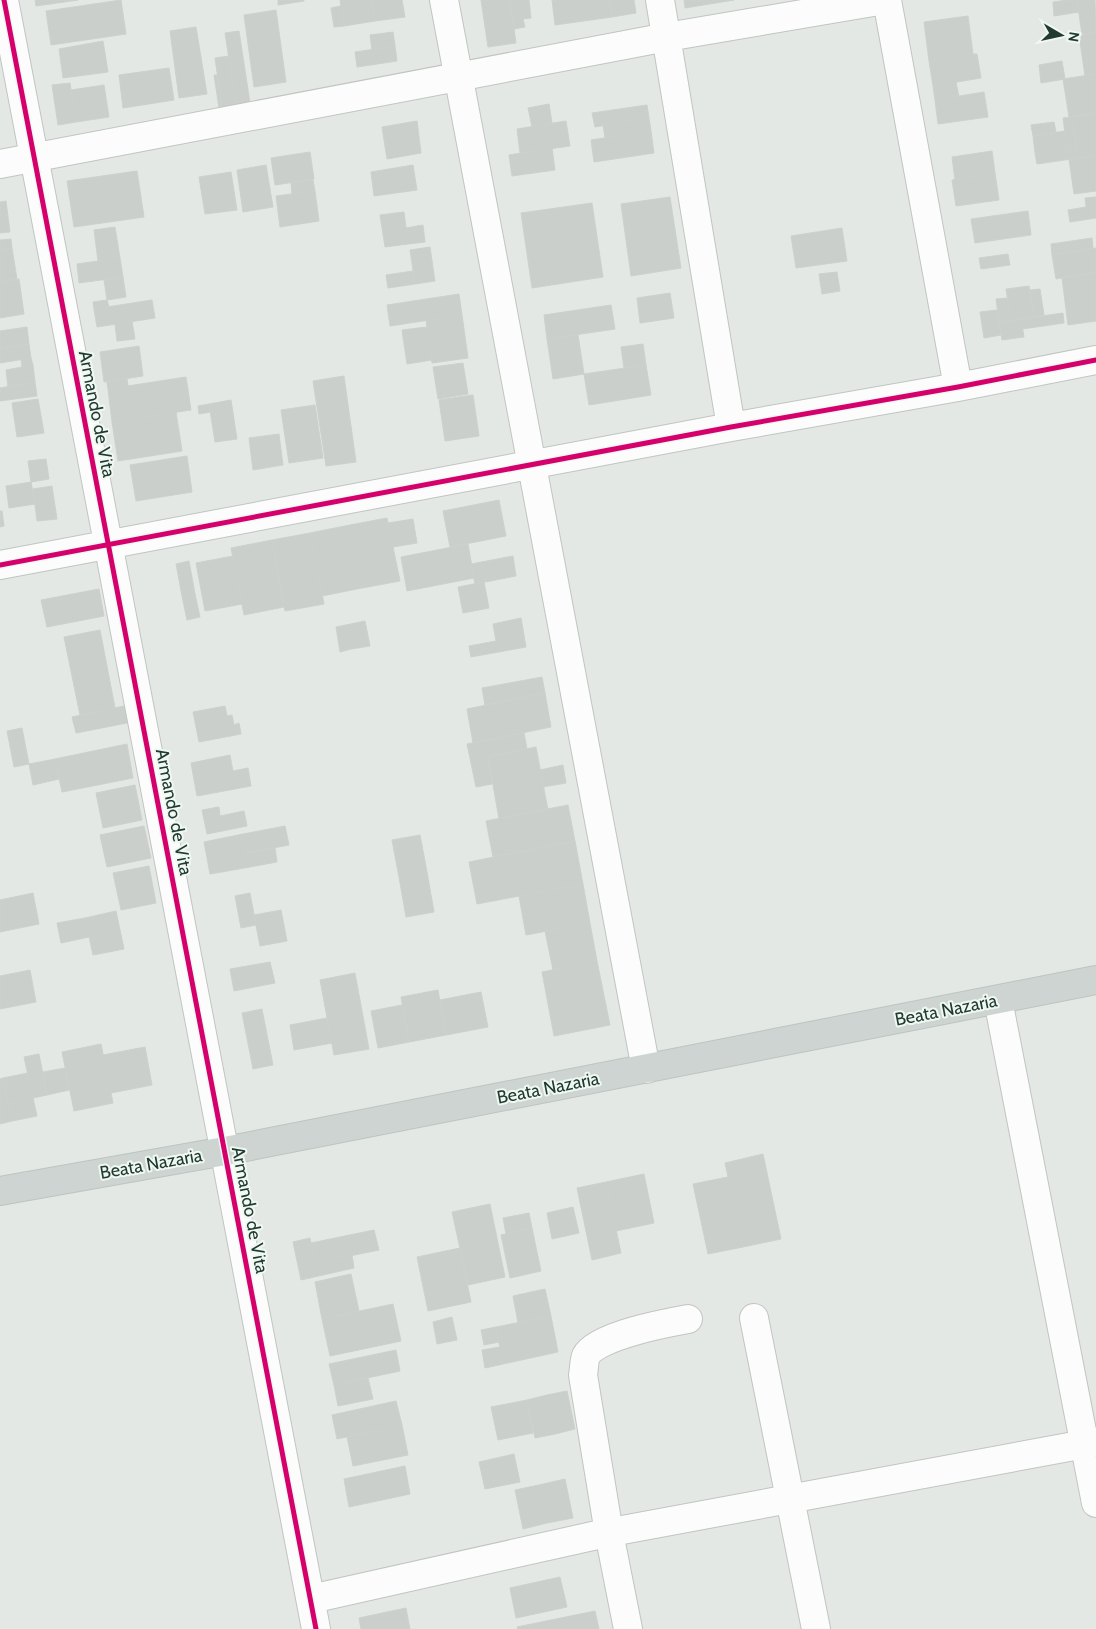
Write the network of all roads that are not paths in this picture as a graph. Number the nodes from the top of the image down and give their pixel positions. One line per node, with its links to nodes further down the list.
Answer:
1 (4, 0): 7 (street, Armando de Vita)
2 (444, 0): 6 (street)
3 (660, 0): 5 (street)
4 (886, 0): 5 (street); 10 (street)
5 (667, 37): 6 (street); 11 (street)
6 (458, 77): 7 (street); 12 (street)
7 (34, 158): 8 (street); 13 (street, Armando de Vita)
8 (0, 164)
9 (1096, 360): 10 (street)
10 (958, 387): 11 (street)
11 (731, 427): 12 (street)
12 (531, 464): 13 (street); 17 (street)
13 (108, 544): 14 (street); 18 (street, Armando de Vita)
14 (0, 565)
15 (1096, 980): 16 (main road, Beata Nazaria)
16 (998, 1000): 17 (main road, Beata Nazaria); 22 (street)
17 (646, 1069): 18 (main road, Beata Nazaria)
18 (225, 1151): 19 (main road, Beata Nazaria); 26 (street, Armando de Vita)
19 (0, 1191)
20 (754, 1318): 23 (street)
21 (688, 1319): 25 (street)
22 (1090, 1443): 23 (street); 24 (street)
23 (790, 1499): 25 (street); 29 (street)
24 (1096, 1503)
25 (609, 1533): 26 (street); 28 (street)
26 (311, 1599): 27 (street, Armando de Vita)
27 (316, 1629)
28 (628, 1629)
29 (816, 1629)

